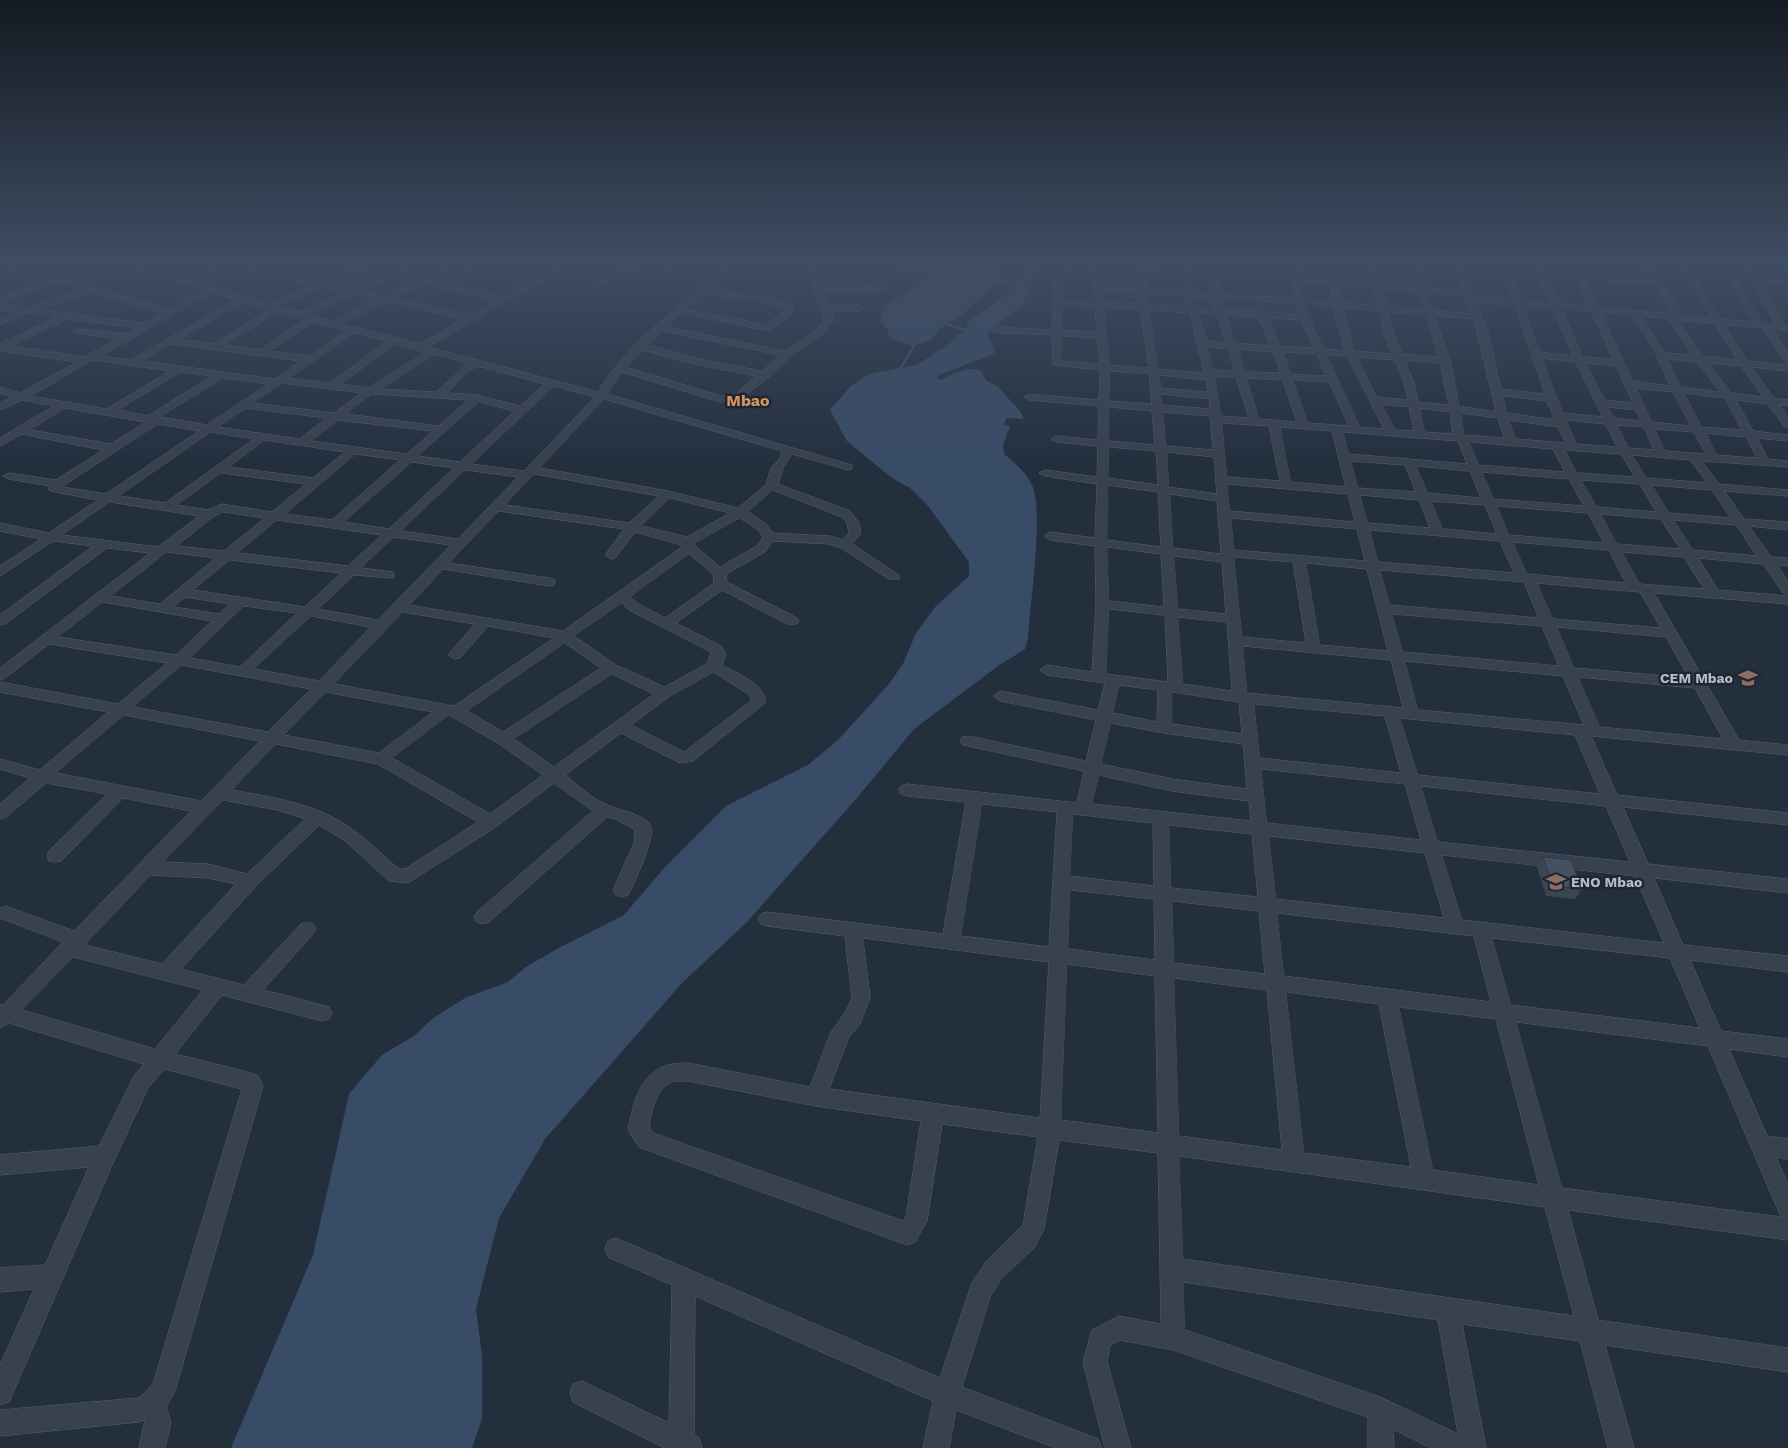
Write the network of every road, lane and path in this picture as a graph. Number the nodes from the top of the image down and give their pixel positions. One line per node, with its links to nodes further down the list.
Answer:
1 (40, 330): 46 (street)
2 (77, 330): 32 (street)
3 (138, 330): 34 (street)
4 (191, 330): 38 (street)
5 (240, 330): 43 (street)
6 (296, 330): 49 (street)
7 (353, 330): 37 (street); 56 (street)
8 (452, 330): 44 (street)
9 (657, 330): 41 (street)
10 (667, 330): 40 (street)
11 (767, 330): 40 (street)
12 (820, 330): 51 (street)
13 (996, 330): 35 (street)
14 (1056, 330): 35 (street)
15 (1102, 330): 33 (street)
16 (1148, 330): 69 (street)
17 (1198, 330): 39 (street)
18 (1226, 330): 42 (street)
19 (1268, 330): 45 (street)
20 (1310, 330): 48 (street)
21 (1344, 330): 50 (street)
22 (1388, 330): 53 (street)
23 (1434, 330): 58 (street)
24 (1481, 330): 84 (street)
25 (1529, 330): 54 (street)
26 (1566, 330): 59 (street)
27 (1604, 330): 63 (street)
28 (1645, 330): 52 (street)
29 (1682, 330): 57 (street)
30 (1724, 330): 64 (street)
31 (1766, 330): 60 (street)
32 (99, 334): 34 (street); 55 (street)
33 (1102, 335): 35 (street); 65 (street)
34 (124, 337): 55 (street)
35 (1056, 337): 36 (street); 65 (street)
36 (1001, 339)
37 (395, 340): 44 (street); 79 (street)
38 (171, 341): 43 (street); 62 (street)
39 (1203, 344): 42 (street); 72 (street)
40 (743, 345): 51 (street)
41 (641, 346): 66 (street); 71 (street)
42 (1232, 346): 45 (street); 73 (street)
43 (214, 347): 49 (street)
44 (421, 347): 47 (street)
45 (1276, 348): 48 (street); 74 (street)
46 (1, 350): 55 (street)
47 (434, 350): 61 (street); 82 (street)
48 (1320, 351): 50 (street); 75 (street)
49 (261, 353): 56 (street)
50 (1351, 353): 53 (street); 93 (street)
51 (787, 354): 71 (street)
52 (1661, 355): 57 (street); 81 (street)
53 (1398, 356): 58 (street); 100 (street)
54 (1537, 356): 59 (street); 92 (street)
55 (89, 357): 62 (street); 88 (street)
56 (309, 359): 76 (street)
57 (1700, 359): 64 (street); 87 (street)
58 (1444, 360): 104 (street)
59 (1580, 360): 63 (street); 96 (street)
60 (1788, 360)
61 (477, 362): 77 (street); 89 (street)
62 (132, 363): 68 (street)
63 (1620, 363): 78 (street)
64 (1744, 364): 67 (street); 94 (street)
65 (1105, 367): 69 (street); 95 (street)
66 (620, 368): 71 (street); 85 (street)
67 (1788, 368)
68 (178, 370): 70 (street); 106 (street)
69 (1154, 372): 72 (street); 83 (street)
70 (221, 375): 76 (street); 110 (street)
71 (765, 375)
72 (1210, 375): 73 (street); 86 (street)
73 (1241, 375): 74 (street); 112 (street)
74 (1287, 377): 75 (street); 117 (street)
75 (1333, 379): 121 (street)
76 (279, 381): 79 (street); 99 (street)
77 (551, 383): 85 (street); 105 (street)
78 (1631, 384): 81 (street); 102 (street)
79 (332, 386): 82 (street)
80 (0, 390): 88 (street)
81 (1677, 390): 87 (street); 122 (street)
82 (370, 391): 89 (street); 108 (street)
83 (1156, 391): 86 (street); 103 (street)
84 (1496, 392): 92 (street); 107 (street)
85 (603, 396): 138 (street); 156 (street)
86 (1214, 396): 109 (street)
87 (1729, 396): 94 (street); 125 (street)
88 (20, 397): 97 (street); 101 (street)
89 (437, 397): 91 (street)
90 (1029, 397): 95 (street)
91 (477, 398): 105 (street); 119 (street)
92 (1552, 398): 111 (street)
93 (1376, 400): 100 (street); 124 (street)
94 (1773, 402): 98 (street); 116 (street)
95 (1104, 403): 103 (street); 134 (street)
96 (1601, 403): 102 (street); 113 (street)
97 (64, 404): 106 (street); 123 (street)
98 (1788, 404)
99 (245, 405): 108 (street); 118 (street)
100 (1414, 405): 104 (street); 126 (street)
101 (0, 407)
102 (1640, 407): 115 (street)
103 (1158, 408): 109 (street); 139 (street)
104 (1455, 409): 107 (street); 128 (street)
105 (522, 410): 151 (street)
106 (108, 412): 110 (street)
107 (1502, 415): 111 (street); 132 (street)
108 (336, 416): 119 (street); 131 (street)
109 (1215, 416): 112 (street); 142 (street)
110 (153, 420): 118 (street); 137 (street)
111 (1559, 420): 113 (street); 136 (street)
112 (1255, 422): 114 (street)
113 (1610, 422): 115 (street); 141 (street)
114 (1274, 424): 117 (street); 165 (street)
115 (1646, 424): 122 (street); 143 (street)
116 (1788, 424)
117 (1304, 426): 120 (street)
118 (209, 429): 127 (street); 173 (street)
119 (440, 429): 144 (street)
120 (1337, 429): 121 (street); 145 (street)
121 (1356, 430): 124 (street)
122 (1699, 430): 125 (street); 147 (street)
123 (20, 431): 133 (street); 137 (street)
124 (1392, 433): 126 (street)
125 (1748, 434): 129 (street); 149 (street)
126 (1420, 435): 128 (street)
127 (263, 437): 131 (street); 155 (street)
128 (1460, 438): 132 (street); 154 (street)
129 (1788, 438)
130 (1056, 439): 134 (street)
131 (302, 442): 140 (street)
132 (1511, 442): 135 (street)
133 (0, 443)
134 (1104, 443): 139 (street); 160 (street)
135 (1557, 446): 136 (street); 158 (street)
136 (1572, 447): 141 (street)
137 (113, 448): 164 (street)
138 (788, 448): 153 (street); 166 (street)
139 (1161, 448): 142 (street); 169 (street)
140 (355, 450): 144 (street); 163 (street)
141 (1625, 452): 143 (street); 162 (street)
142 (1218, 454): 161 (street)
143 (1661, 454): 146 (street)
144 (408, 457): 151 (street); 185 (street)
145 (1344, 457): 148 (street); 168 (street)
146 (1694, 457): 147 (street); 167 (street)
147 (1714, 459): 149 (street)
148 (1409, 462): 154 (street); 172 (street)
149 (1765, 462): 150 (street)
150 (1788, 464)
151 (463, 465): 156 (street); 191 (street)
152 (0, 466): 159 (street)
153 (848, 467)
154 (1474, 468): 158 (street); 175 (street)
155 (218, 469): 163 (street); 177 (street)
156 (529, 472): 171 (street); 176 (street)
157 (1045, 473): 160 (street)
158 (1573, 476): 162 (street); 178 (street)
159 (4, 478): 164 (street)
160 (1103, 480): 169 (street); 197 (street)
161 (1221, 480): 165 (street); 174 (street)
162 (1644, 481): 167 (street); 183 (street)
163 (315, 482): 182 (street)
164 (58, 484): 173 (street)
165 (1286, 485): 168 (street)
166 (772, 486): 179 (street); 200 (street)
167 (1715, 487): 170 (street); 184 (street)
168 (1353, 490): 172 (street); 186 (street)
169 (1164, 491): 174 (street); 203 (street)
170 (1788, 493)
171 (668, 494): 179 (street); 189 (street)
172 (1424, 495): 175 (street); 190 (street)
173 (108, 498): 177 (street); 192 (street)
174 (1222, 498): 181 (street)
175 (1489, 502): 178 (street); 195 (street)
176 (495, 507): 189 (street); 196 (street)
177 (166, 508): 180 (street)
178 (1592, 510): 183 (street); 201 (street)
179 (739, 512): 194 (street); 199 (street)
180 (209, 514): 182 (street); 202 (street)
181 (1224, 514): 186 (street); 207 (street)
182 (274, 516): 185 (street); 204 (street)
183 (1666, 516): 184 (street); 205 (street)
184 (1740, 522): 187 (street); 209 (street)
185 (334, 525): 191 (street)
186 (1363, 526): 190 (street); 212 (street)
187 (1788, 526)
188 (0, 527): 192 (street)
189 (632, 527): 199 (street); 206 (street)
190 (1438, 532): 195 (street)
191 (391, 533): 196 (street); 213 (street)
192 (51, 536): 198 (street); 214 (street)
193 (1050, 536): 197 (street)
194 (769, 537): 200 (street); 217 (street)
195 (1505, 538): 201 (street); 218 (street)
196 (461, 543): 211 (street)
197 (1101, 543): 203 (street); 228 (street)
198 (104, 544): 202 (street); 236 (street)
199 (686, 544): 217 (street); 224 (street)
200 (845, 545): 216 (street)
201 (1612, 547): 205 (street); 220 (street)
202 (163, 549): 204 (street); 225 (street)
203 (1166, 552): 207 (street); 233 (street)
204 (227, 554): 213 (street); 222 (street)
205 (1689, 554): 209 (street); 223 (street)
206 (611, 555)
207 (1228, 556): 208 (street); 235 (street)
208 (1298, 559): 212 (street); 246 (street)
209 (1767, 560): 210 (street); 221 (street)
210 (1788, 562)
211 (439, 565): 219 (street); 229 (street)
212 (1373, 566): 218 (street); 231 (street)
213 (349, 571): 215 (street); 232 (street)
214 (0, 572)
215 (388, 575)
216 (894, 576)
217 (720, 578): 238 (street); 239 (street)
218 (1525, 578): 220 (street); 240 (street)
219 (549, 582)
220 (1640, 588): 223 (street); 242 (street)
221 (1788, 590)
222 (183, 593): 227 (street); 230 (street)
223 (1714, 594): 226 (street)
224 (622, 597): 239 (street); 243 (street)
225 (100, 598): 230 (street); 244 (street)
226 (1788, 600)
227 (242, 601): 232 (street); 234 (street)
228 (1103, 604): 233 (street); 256 (street)
229 (399, 607): 237 (street); 241 (street)
230 (164, 608): 234 (street)
231 (1385, 609): 240 (street); 248 (street)
232 (308, 611): 241 (street); 253 (street)
233 (1173, 612): 235 (street); 260 (street)
234 (223, 619): 249 (street)
235 (1233, 619): 245 (street)
236 (0, 621)
237 (485, 621): 243 (street); 247 (street)
238 (792, 621)
239 (667, 623): 250 (street)
240 (1548, 623): 242 (street); 254 (street)
241 (381, 625): 259 (street)
242 (1671, 633): 257 (street)
243 (564, 635): 251 (street); 265 (street)
244 (48, 640): 249 (street); 255 (street)
245 (1235, 641): 246 (street); 263 (street)
246 (1314, 648): 248 (street)
247 (455, 655)
248 (1397, 656): 254 (street); 267 (street)
249 (179, 660): 253 (street); 264 (street)
250 (714, 666): 261 (street); 269 (street)
251 (611, 668): 261 (street); 273 (street)
252 (1047, 670): 256 (street)
253 (244, 672): 259 (street)
254 (1569, 672): 257 (street); 271 (street)
255 (0, 675)
256 (1106, 678): 260 (street); 268 (street)
257 (1700, 684): 276 (street)
258 (0, 687): 264 (street)
259 (322, 687): 265 (street); 272 (street)
260 (1170, 687): 263 (street); 270 (street)
261 (665, 693): 269 (street)
262 (1000, 696): 268 (street)
263 (1243, 697): 266 (street); 274 (street)
264 (124, 709): 272 (street); 282 (street)
265 (451, 710): 273 (street); 278 (street)
266 (1391, 712): 267 (street); 284 (street)
267 (1412, 714): 271 (street)
268 (1104, 716): 270 (street); 281 (street)
269 (620, 726): 283 (street)
270 (1164, 728): 274 (street)
271 (1588, 731): 276 (street); 290 (street)
272 (272, 738): 278 (street); 287 (street)
273 (502, 738): 283 (street)
274 (1250, 740): 279 (street)
275 (968, 741): 281 (street)
276 (1734, 745): 277 (street)
277 (1788, 750)
278 (382, 759): 298 (street)
279 (1253, 763): 284 (street); 288 (street)
280 (0, 764): 282 (street)
281 (1093, 768): 288 (street); 292 (street)
282 (41, 776): 286 (street); 294 (street)
283 (553, 776): 293 (street); 298 (street)
284 (1412, 780): 290 (street); 300 (street)
285 (908, 790): 289 (street)
286 (118, 793): 291 (street); 301 (street)
287 (219, 793): 291 (street); 295 (street)
288 (1256, 796): 299 (street)
289 (975, 798): 292 (street); 317 (street)
290 (1612, 800): 297 (street); 303 (street)
291 (205, 808): 302 (street)
292 (1074, 809): 296 (street); 305 (street)
293 (604, 810): 307 (street); 311 (street)
294 (0, 813)
295 (316, 817): 298 (street); 304 (street)
296 (1161, 818): 299 (street); 308 (street)
297 (1788, 819)
298 (491, 822)
299 (1260, 829): 300 (street); 309 (street)
300 (1431, 848): 303 (street); 313 (street)
301 (55, 856)
302 (147, 868): 304 (street); 318 (street)
303 (1642, 870): 306 (street); 319 (street)
304 (250, 881): 323 (street)
305 (1062, 882): 308 (street); 320 (street)
306 (1788, 886)
307 (622, 890)
308 (1163, 893): 309 (street); 322 (street)
309 (1267, 905): 313 (street); 324 (street)
310 (4, 913): 318 (street)
311 (483, 916)
312 (767, 918): 315 (street)
313 (1454, 926): 316 (street)
314 (307, 928): 326 (street)
315 (853, 929): 317 (street); 334 (street)
316 (1481, 929): 319 (street); 328 (street)
317 (951, 942): 320 (street)
318 (73, 944): 323 (street); 330 (street)
319 (1677, 952): 321 (street); 331 (street)
320 (1059, 956): 322 (street); 336 (street)
321 (1788, 964)
322 (1165, 969): 324 (street); 337 (street)
323 (165, 974): 325 (street)
324 (1276, 983): 327 (street); 341 (street)
325 (218, 986): 326 (street); 333 (street)
326 (248, 994): 329 (street)
327 (1387, 997): 328 (street); 343 (street)
328 (1503, 1012): 331 (street); 344 (street)
329 (322, 1013)
330 (2, 1015): 333 (street)
331 (1715, 1039): 332 (street); 338 (street)
332 (1788, 1048)
333 (161, 1059): 340 (street); 359 (street)
334 (816, 1097): 335 (street); 335 (street)
335 (933, 1113): 336 (street)
336 (1050, 1129): 337 (street); 358 (street)
337 (1169, 1145): 341 (street); 348 (street)
338 (1760, 1145): 339 (street); 345 (street)
339 (1788, 1149)
340 (105, 1156): 342 (street); 349 (street)
341 (1294, 1162): 343 (street)
342 (0, 1165)
343 (1424, 1180): 344 (street)
344 (1553, 1198): 346 (street); 353 (street)
345 (1788, 1209)
346 (1788, 1230)
347 (616, 1249): 350 (street)
348 (1172, 1269): 352 (street); 354 (street)
349 (51, 1276): 351 (street); 356 (street)
350 (684, 1277): 358 (street); 362 (street)
351 (0, 1280)
352 (1448, 1310): 353 (street); 369 (street)
353 (1589, 1331): 355 (street); 370 (street)
354 (1173, 1338): 360 (street); 366 (street)
355 (1788, 1360)
356 (0, 1393)
357 (582, 1393): 362 (street)
358 (947, 1394): 364 (street); 365 (street)
359 (152, 1404): 361 (street); 363 (street)
360 (1380, 1409): 367 (street); 368 (street)
361 (0, 1424)
362 (684, 1446)
363 (152, 1448)
364 (936, 1448)
365 (1089, 1448)
366 (1118, 1448)
367 (1381, 1448)
368 (1458, 1448)
369 (1473, 1448)
370 (1621, 1448)

